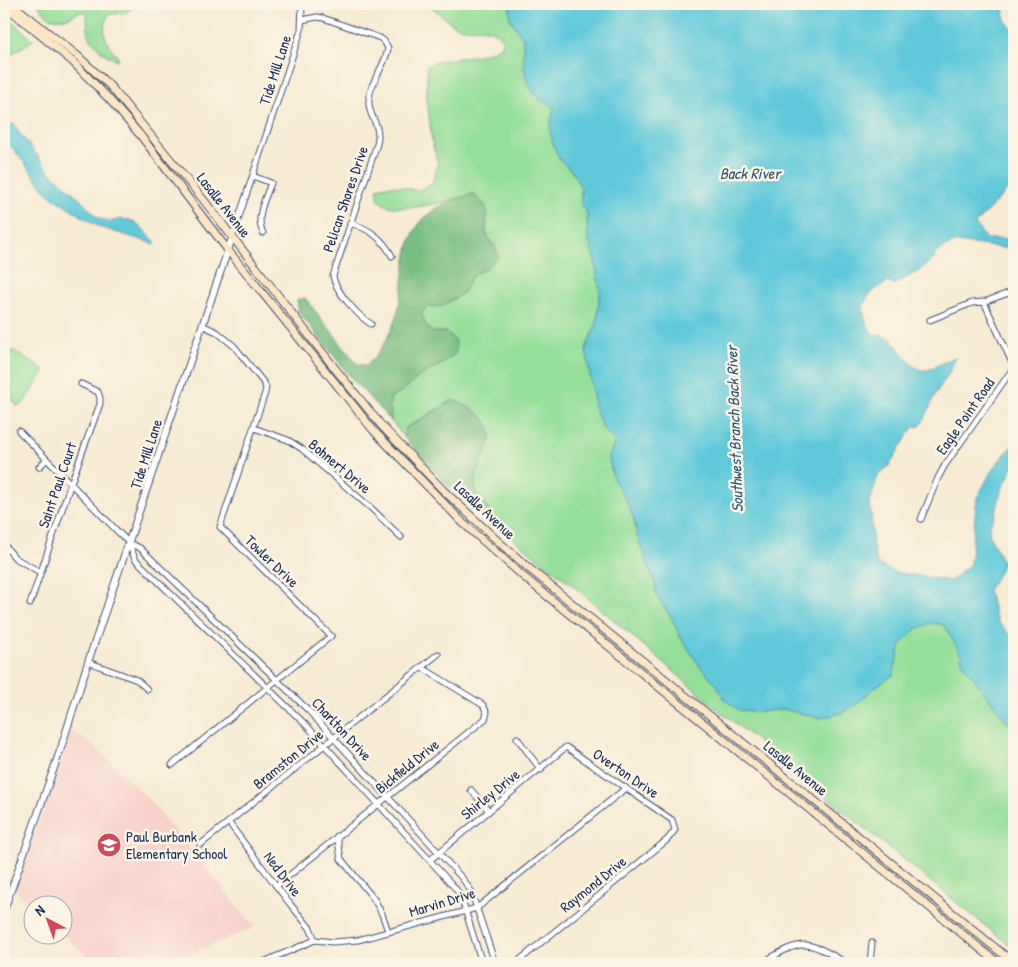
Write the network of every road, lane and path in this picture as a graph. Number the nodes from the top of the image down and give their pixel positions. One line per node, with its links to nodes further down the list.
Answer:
1 (302, 4): 3 (street, Tide Mill Lane)
2 (9, 5): 7 (main road, Lasalle Avenue); 8 (main road, Lasalle Avenue)
3 (302, 20): 4 (street, Tide Mill Lane); 5 (street, Pelican Shores Drive)
4 (253, 176): 6 (street); 7 (street, Tide Mill Lane)
5 (350, 223): 9 (street); 13 (street, Pelican Shores Drive)
6 (263, 234)
7 (232, 238): 8 (street, Tide Mill Lane); 65 (main road, Lasalle Avenue)
8 (228, 249): 14 (street, Tide Mill Lane); 64 (main road, Lasalle Avenue)
9 (392, 256)
10 (1014, 290): 11 (street)
11 (984, 302): 12 (street); 21 (street, Eagle Point Road)
12 (930, 320)
13 (371, 324)
14 (202, 326): 16 (street, Towler Drive); 23 (street, Tide Mill Lane)
15 (81, 384): 20 (street, Saint Paul Court)
16 (254, 428): 22 (street, Bohnert Drive); 30 (street, Towler Drive)
17 (19, 431): 18 (street, Charlton Drive)
18 (46, 460): 19 (street); 20 (street, Charlton Drive)
19 (39, 467)
20 (71, 483): 23 (street, Charlton Drive); 25 (street, Saint Paul Court)
21 (921, 519)
22 (402, 537)
23 (129, 543): 28 (street, Tide Mill Lane); 30 (street, Charlton Drive); 31 (street, Charlton Drive)
24 (6, 547): 25 (street)
25 (40, 572): 26 (street, Saint Paul Court)
26 (30, 604)
27 (438, 654): 29 (street, Bramston Drive)
28 (88, 662): 32 (street); 52 (street, Tide Mill Lane)
29 (421, 667): 33 (street, Bramston Drive); 41 (street, Bickfield Drive)
30 (277, 680): 31 (street, Towler Drive); 33 (street, Charlton Drive)
31 (268, 688): 35 (street, Charlton Drive); 37 (street, Towler Drive)
32 (147, 689)
33 (334, 738): 35 (street, Bramston Drive); 41 (street, Charlton Drive)
34 (517, 738): 38 (street)
35 (325, 746): 42 (street, Charlton Drive); 45 (street, Bramston Drive)
36 (566, 748): 38 (street, Shirley Drive); 39 (street, Overton Drive)
37 (172, 765)
38 (541, 770): 43 (street, Shirley Drive)
39 (626, 788): 44 (street, Overton Drive); 51 (street, Marvin Drive)
40 (471, 790): 43 (street)
41 (388, 797): 42 (street, Bickfield Drive); 48 (street, Charlton Drive)
42 (379, 804): 46 (street, Bickfield Drive); 49 (street, Charlton Drive)
43 (489, 811): 48 (street, Shirley Drive)
44 (672, 820): 60 (street, Raymond Drive)
45 (229, 823): 47 (street, Bramston Drive); 50 (street, Ned Drive)
46 (337, 836): 50 (street, Bickfield Drive); 54 (street)
47 (200, 845)
48 (438, 852): 49 (street, Shirley Drive); 51 (street, Charlton Drive)
49 (430, 860): 53 (street, Charlton Drive)
50 (276, 886): 55 (street, Ned Drive)
51 (477, 908): 53 (street, Marvin Drive); 59 (street, Charlton Drive)
52 (4, 910)
53 (465, 911): 54 (street, Marvin Drive); 58 (street, Charlton Drive)
54 (388, 931): 55 (street, Marvin Drive)
55 (315, 940): 57 (street, Marvin Drive)
56 (872, 943): 63 (street)
57 (261, 963)
58 (482, 963)
59 (495, 963)
60 (516, 963)
61 (762, 963): 62 (street)
62 (846, 963)
63 (870, 963)
64 (998, 963)
65 (1014, 963)

